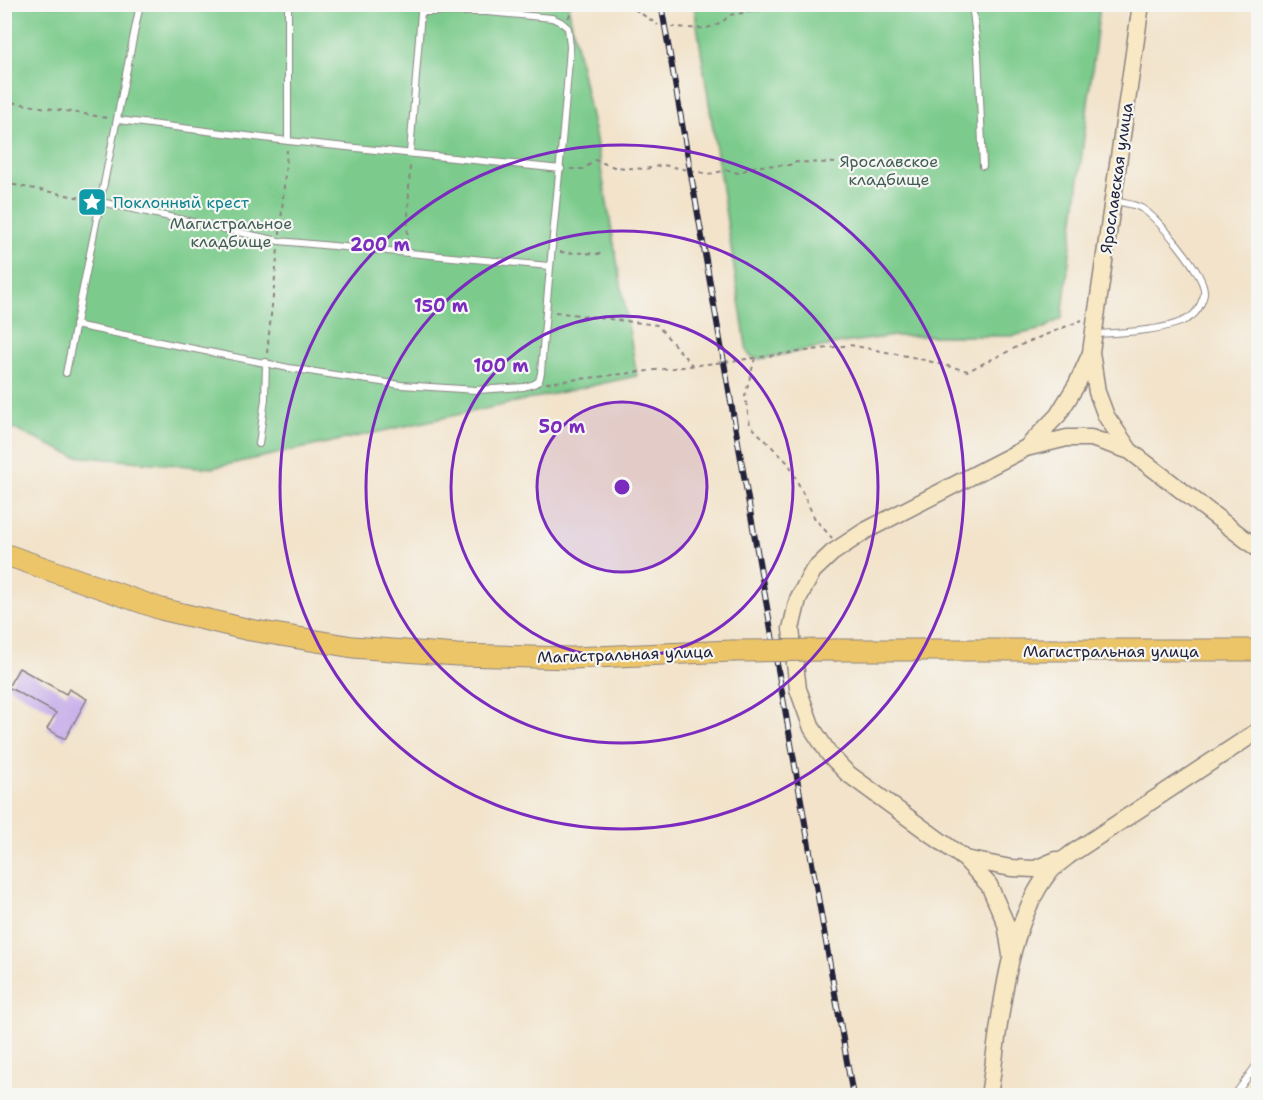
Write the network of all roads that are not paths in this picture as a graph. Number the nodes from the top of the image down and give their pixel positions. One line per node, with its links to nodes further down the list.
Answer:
1 (140, 4): 6 (lane)
2 (288, 4): 7 (lane)
3 (972, 4): 9 (lane)
4 (1141, 4): 11 (main road, Ярославская улица)
5 (421, 8): 8 (lane); 10 (lane)
6 (118, 120): 7 (lane); 12 (lane)
7 (288, 141): 8 (lane)
8 (410, 153): 10 (lane)
9 (983, 166)
10 (561, 169): 13 (lane)
11 (1113, 201): 15 (main road, Ярославская улица); 15 (lane)
12 (101, 202): 13 (lane); 14 (lane)
13 (549, 266): 17 (lane)
14 (75, 325): 17 (lane); 18 (lane)
15 (1094, 334): 16 (main road, Ярославская улица)
16 (1091, 352): 20 (main road); 21 (main road)
17 (266, 362): 19 (lane)
18 (66, 373)
19 (259, 444)
20 (1026, 448): 21 (main road); 29 (main road)
21 (1130, 451): 22 (main road)
22 (1258, 549)
23 (4, 554): 25 (highway, Магистральная улица, bridge)
24 (1258, 649): 25 (highway, Магистральная улица)
25 (1218, 651): 26 (main road)
26 (1258, 655)
27 (1258, 731): 28 (main road)
28 (1071, 854): 29 (main road); 30 (main road)
29 (965, 859): 30 (main road)
30 (1011, 955): 32 (main road)
31 (1258, 1063): 33 (lane)
32 (990, 1095)
33 (1234, 1095)

